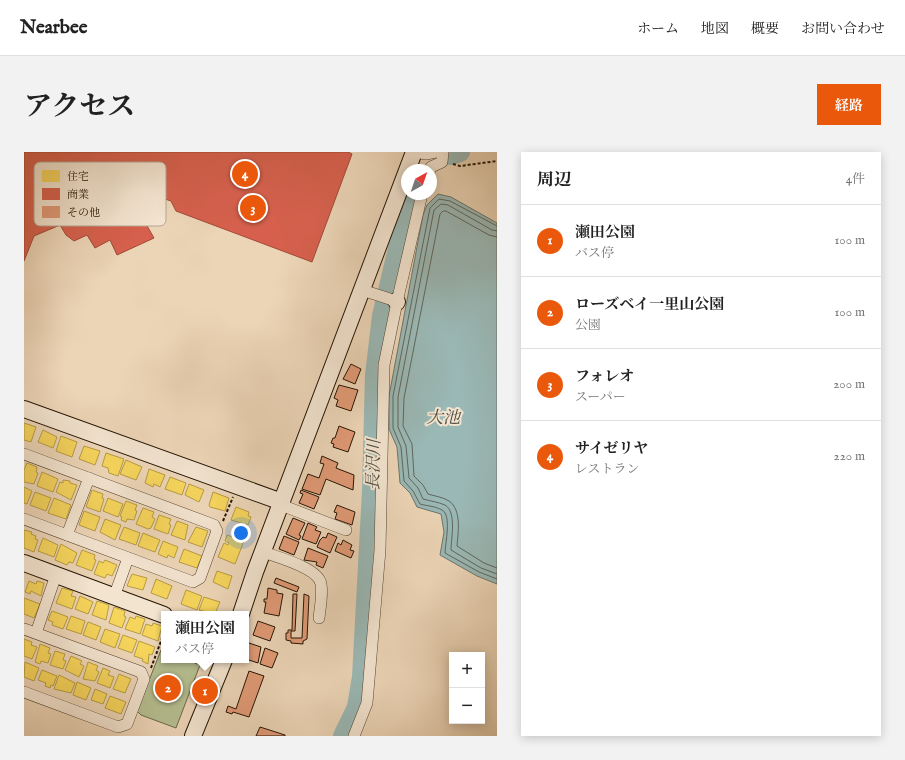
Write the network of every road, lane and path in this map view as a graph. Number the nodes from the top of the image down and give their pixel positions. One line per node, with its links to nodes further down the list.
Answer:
1 (415, 152): 2 (street); 7 (street)
2 (436, 152)
3 (443, 157): 4 (path); 5 (street)
4 (497, 161)
5 (435, 164)
6 (421, 200): 8 (street)
7 (362, 290): 8 (street); 13 (street)
8 (396, 301): 33 (street)
9 (24, 408): 12 (street)
10 (24, 454): 11 (street)
11 (89, 478): 15 (street); 17 (street)
12 (237, 487): 13 (street); 15 (path)
13 (281, 504): 16 (street); 18 (street)
14 (24, 519): 17 (street)
15 (216, 528): 19 (street)
16 (346, 530)
17 (67, 535): 19 (street)
18 (263, 552): 23 (street); 25 (street)
19 (128, 558): 22 (street)
20 (24, 563): 21 (street)
21 (56, 575): 22 (street); 27 (street)
22 (114, 597): 24 (street)
23 (242, 611)
24 (161, 614)
25 (319, 618)
26 (24, 629): 27 (street)
27 (36, 633): 30 (street)
28 (161, 642): 30 (path)
29 (223, 663): 32 (street)
30 (143, 675): 31 (street)
31 (24, 692)
32 (193, 736)
33 (354, 736)

